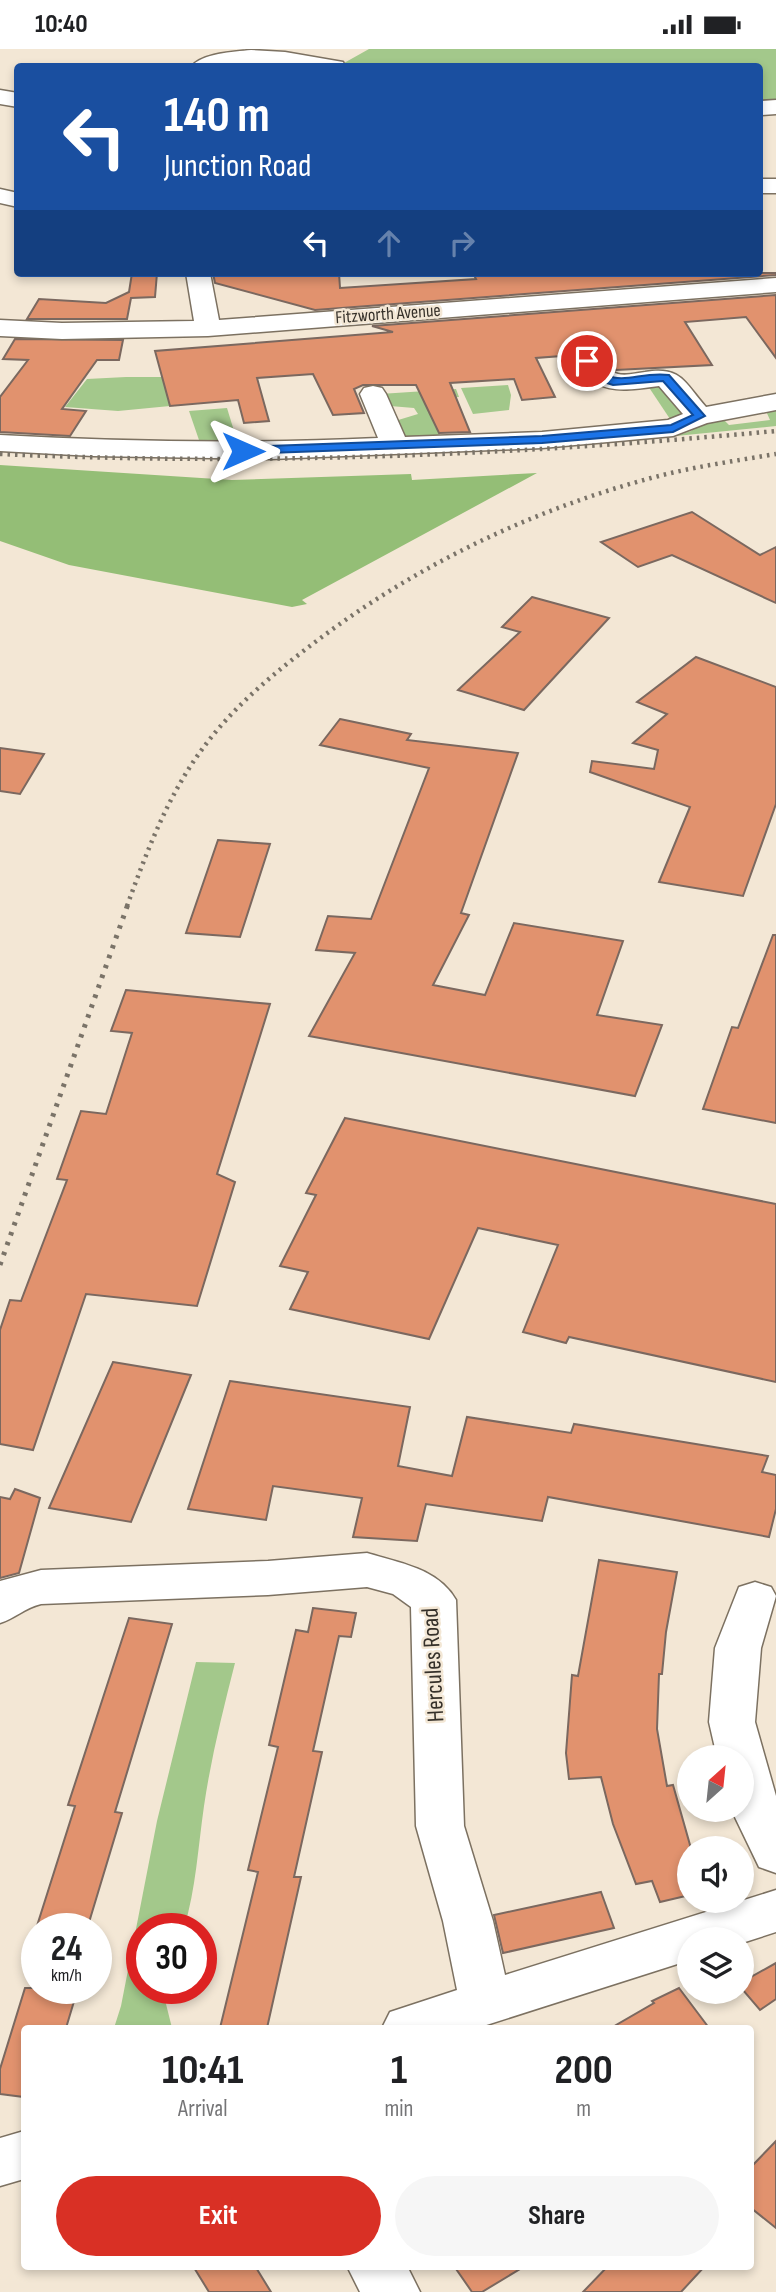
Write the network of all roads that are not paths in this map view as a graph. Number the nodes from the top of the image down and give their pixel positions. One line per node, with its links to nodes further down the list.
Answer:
1 (212, 63): 2 (street)
2 (316, 63)
3 (199, 277): 6 (street)
4 (776, 285): 6 (street, Fitzworth Avenue)
5 (0, 328): 6 (street, Fitzworth Avenue)
6 (208, 328)
7 (587, 361): 10 (street)
8 (373, 394): 13 (street)
9 (776, 402): 10 (street)
10 (700, 416): 13 (street)
11 (106, 418): 14 (street)
12 (0, 443): 14 (street)
13 (395, 447): 14 (street)
14 (93, 448)
15 (755, 1599): 17 (street)
16 (0, 1606): 21 (street, Hercules Road)
17 (738, 1745)
18 (754, 1803): 19 (street)
19 (776, 1853)
20 (776, 1911): 21 (street)
21 (485, 2002): 22 (street)
22 (417, 2025)
23 (21, 2156): 24 (street)
24 (0, 2162)
25 (378, 2270): 26 (street)
26 (392, 2292)

